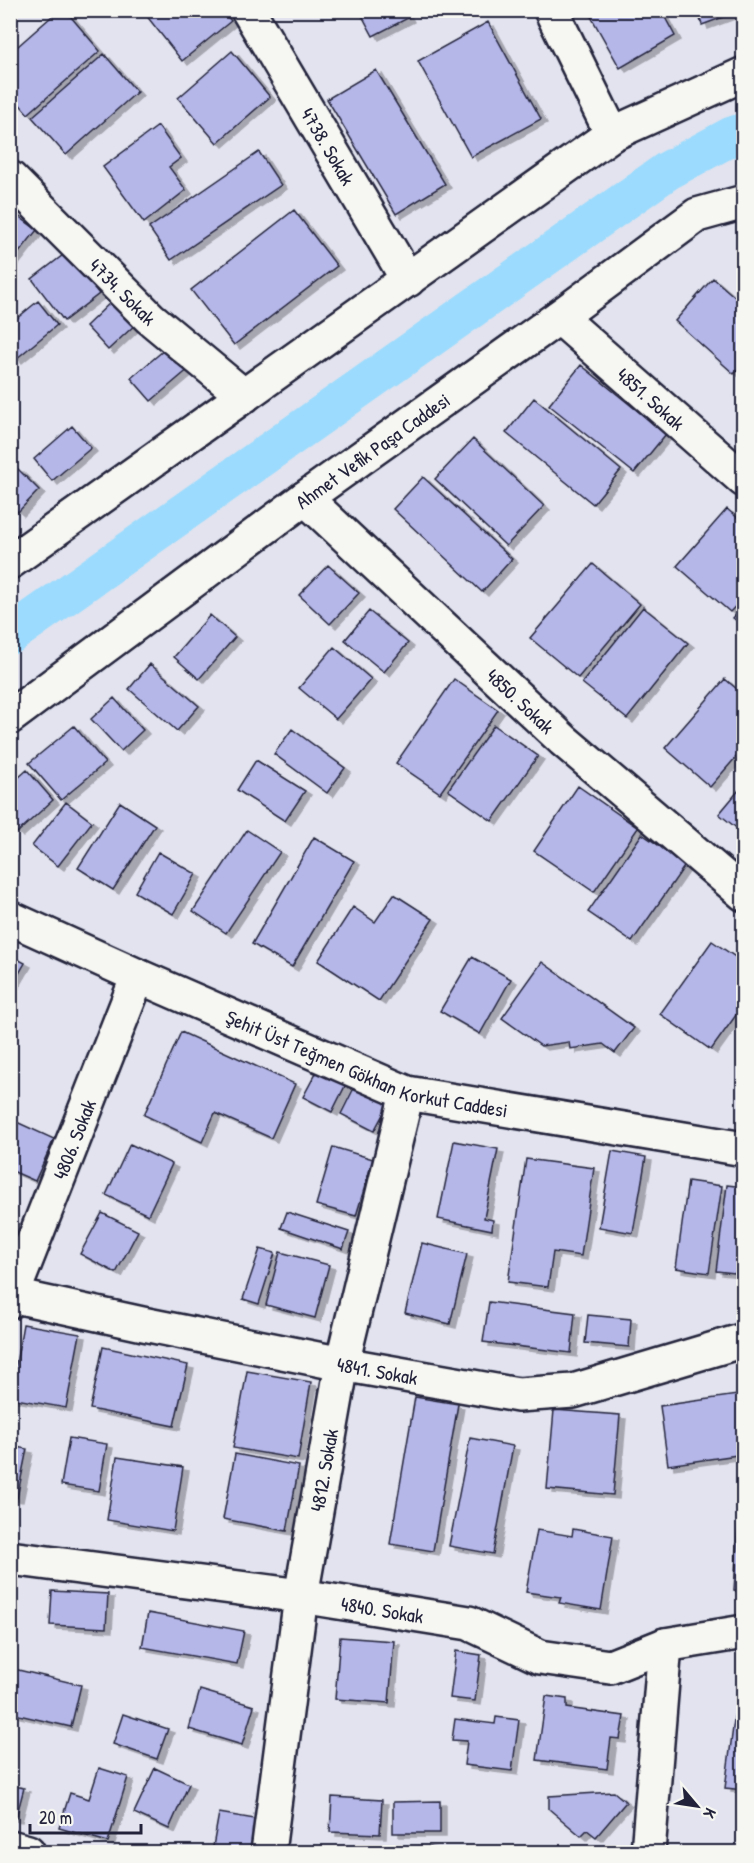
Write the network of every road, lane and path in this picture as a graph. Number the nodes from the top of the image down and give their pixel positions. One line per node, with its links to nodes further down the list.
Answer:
1 (248, 10): 7 (street, 4738. Sokak)
2 (551, 10): 4 (street)
3 (744, 74): 4 (street)
4 (612, 134): 7 (street)
5 (10, 178): 9 (street, 4734. Sokak)
6 (744, 202): 8 (street, Ahmet Vefik Paşa Caddesi)
7 (408, 280): 9 (street)
8 (559, 317): 10 (street, 4851. Sokak); 11 (street, Ahmet Vefik Paşa Caddesi)
9 (244, 396): 12 (street)
10 (744, 480)
11 (305, 498): 13 (street, Ahmet Vefik Paşa Caddesi); 14 (street, 4850. Sokak)
12 (11, 560)
13 (10, 717)
14 (744, 894)
15 (10, 918): 16 (street, Şehit Üst Teğmen Gökhan Korkut Caddesi)
16 (138, 976): 17 (street, Şehit Üst Teğmen Gökhan Korkut Caddesi); 19 (street, 4806. Sokak)
17 (408, 1094): 18 (street, Şehit Üst Teğmen Gökhan Korkut Caddesi); 21 (street, 4812. Sokak)
18 (744, 1149)
19 (11, 1297): 21 (street, 4841. Sokak)
20 (744, 1340): 21 (street, 4841. Sokak)
21 (342, 1364): 23 (street, 4812. Sokak)
22 (10, 1558): 23 (street, 4840. Sokak)
23 (301, 1596): 25 (street, 4840. Sokak); 28 (street, 4812. Sokak)
24 (744, 1632): 25 (street, 4840. Sokak)
25 (666, 1645): 29 (street)
26 (10, 1847): 27 (street)
27 (28, 1852)
28 (268, 1852)
29 (648, 1852)

